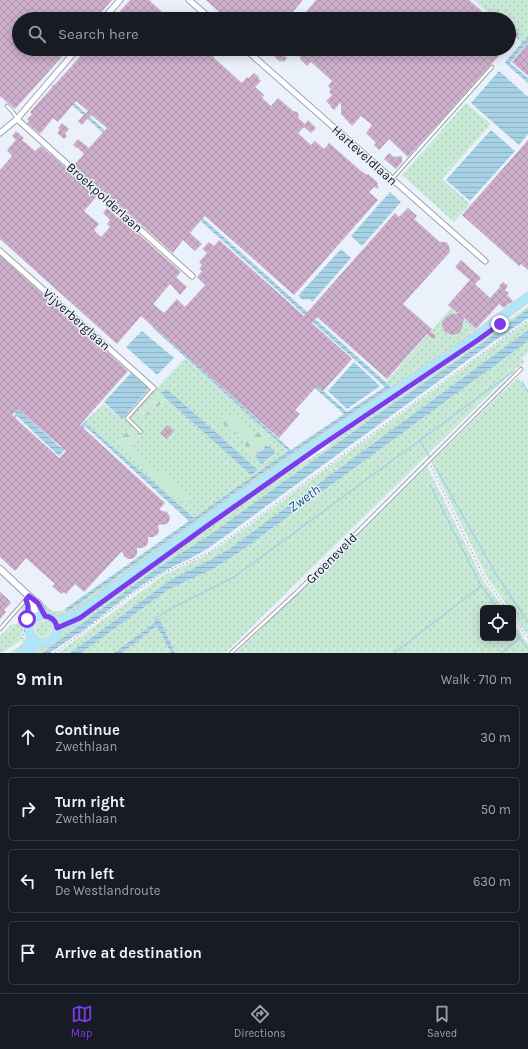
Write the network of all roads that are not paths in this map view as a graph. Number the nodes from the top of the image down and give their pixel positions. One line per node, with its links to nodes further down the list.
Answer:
1 (120, 0): 3 (street)
2 (189, 0): 4 (street)
3 (110, 12)
4 (203, 12)
5 (71, 56): 9 (street)
6 (253, 56): 11 (street, Harteveldlaan)
7 (492, 67): 11 (lane)
8 (6, 106): 9 (lane)
9 (17, 119): 10 (street); 14 (street, Broekpolderlaan)
10 (0, 133)
11 (392, 179): 13 (street, Harteveldlaan)
12 (0, 250): 18 (street, Vijverberglaan)
13 (485, 261)
14 (192, 276)
15 (528, 297): 24 (main road)
16 (528, 304): 24 (main road)
17 (522, 369): 29 (lane, Groeneveld)
18 (153, 388): 19 (lane)
19 (142, 432)
20 (0, 569): 21 (street)
21 (29, 598): 22 (street); 23 (street); 25 (lane)
22 (45, 616): 23 (main road); 24 (main road)
23 (36, 617): 26 (main road)
24 (56, 625): 26 (main road)
25 (0, 629)
26 (35, 639): 27 (main road)
27 (28, 649): 28 (main road)
28 (21, 653)
29 (231, 653)

